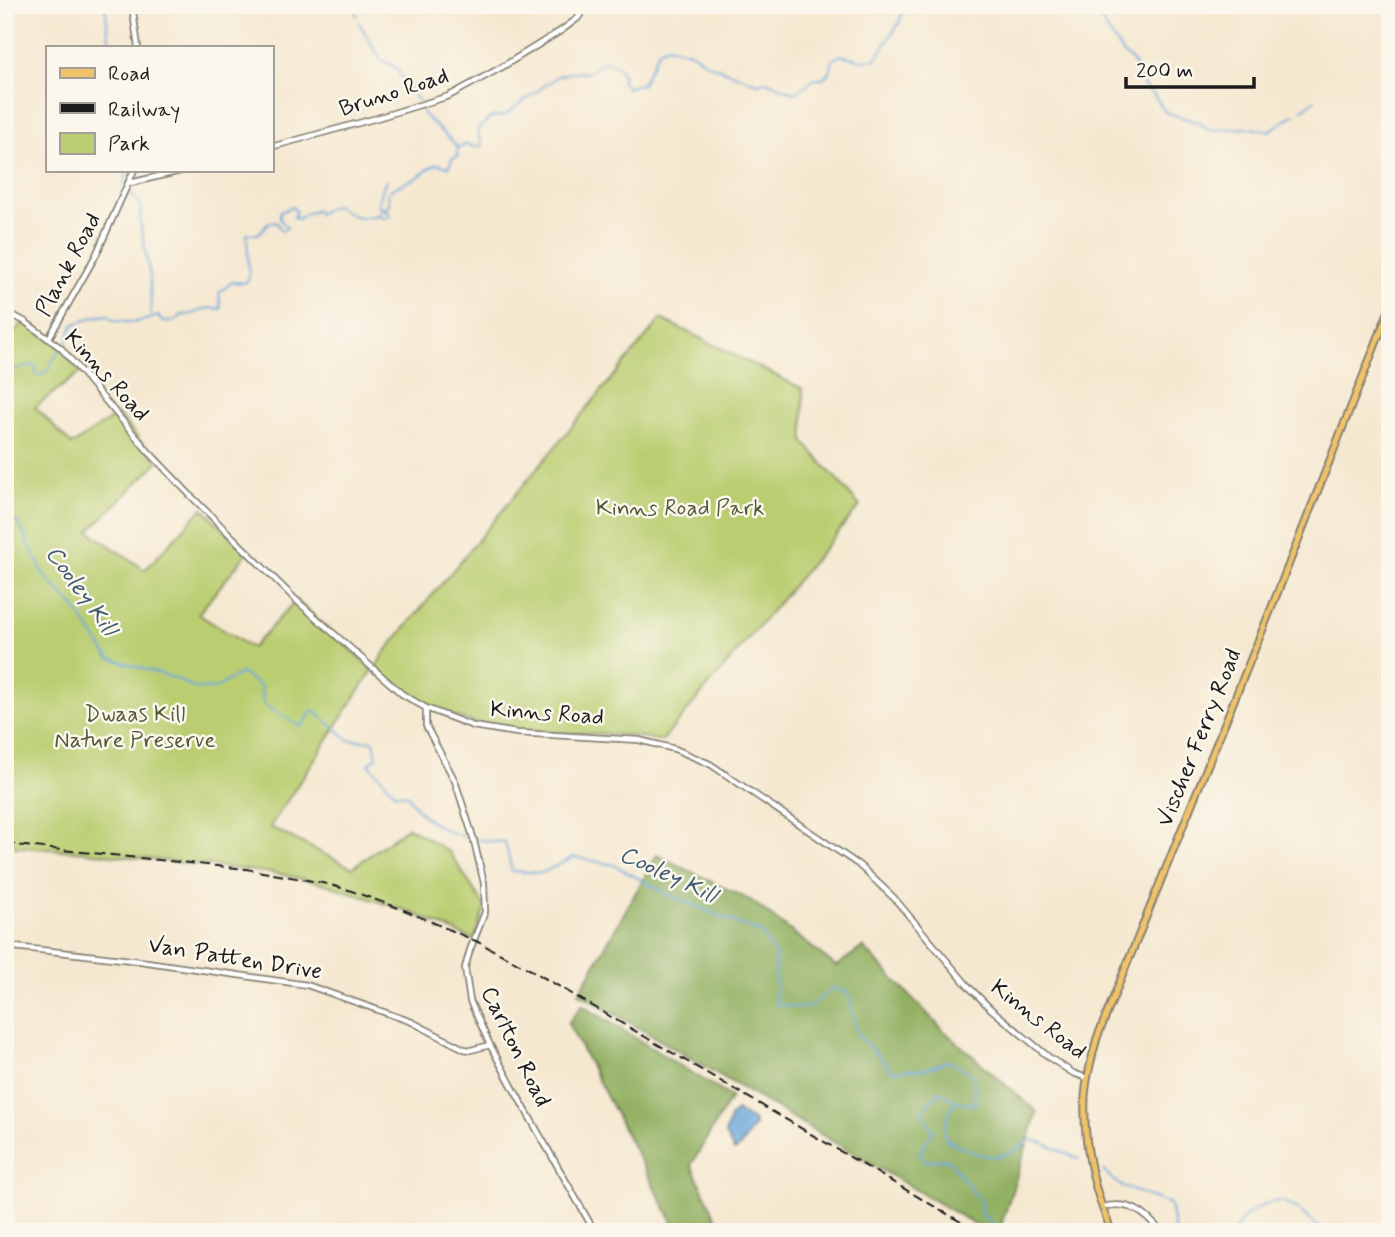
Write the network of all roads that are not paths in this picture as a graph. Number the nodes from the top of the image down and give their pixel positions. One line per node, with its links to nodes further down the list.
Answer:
1 (132, 5): 3 (street)
2 (586, 5): 4 (street, Bruno Road)
3 (138, 46)
4 (273, 146)
5 (133, 172): 7 (street, Plank Road)
6 (177, 172): 7 (street)
7 (130, 183): 10 (street, Plank Road)
8 (1390, 308): 14 (main road, Vischer Ferry Road)
9 (5, 311): 10 (street, Kinns Road)
10 (49, 338): 11 (street, Kinns Road)
11 (426, 708): 13 (street, Carlton Road); 14 (street, Kinns Road)
12 (5, 946): 13 (street, Van Patten Drive)
13 (490, 1045): 16 (street, Carlton Road)
14 (1087, 1079): 15 (main road, Vischer Ferry Road)
15 (1102, 1207): 17 (main road, Vischer Ferry Road); 18 (street)
16 (594, 1232)
17 (1112, 1232)
18 (1161, 1232)

